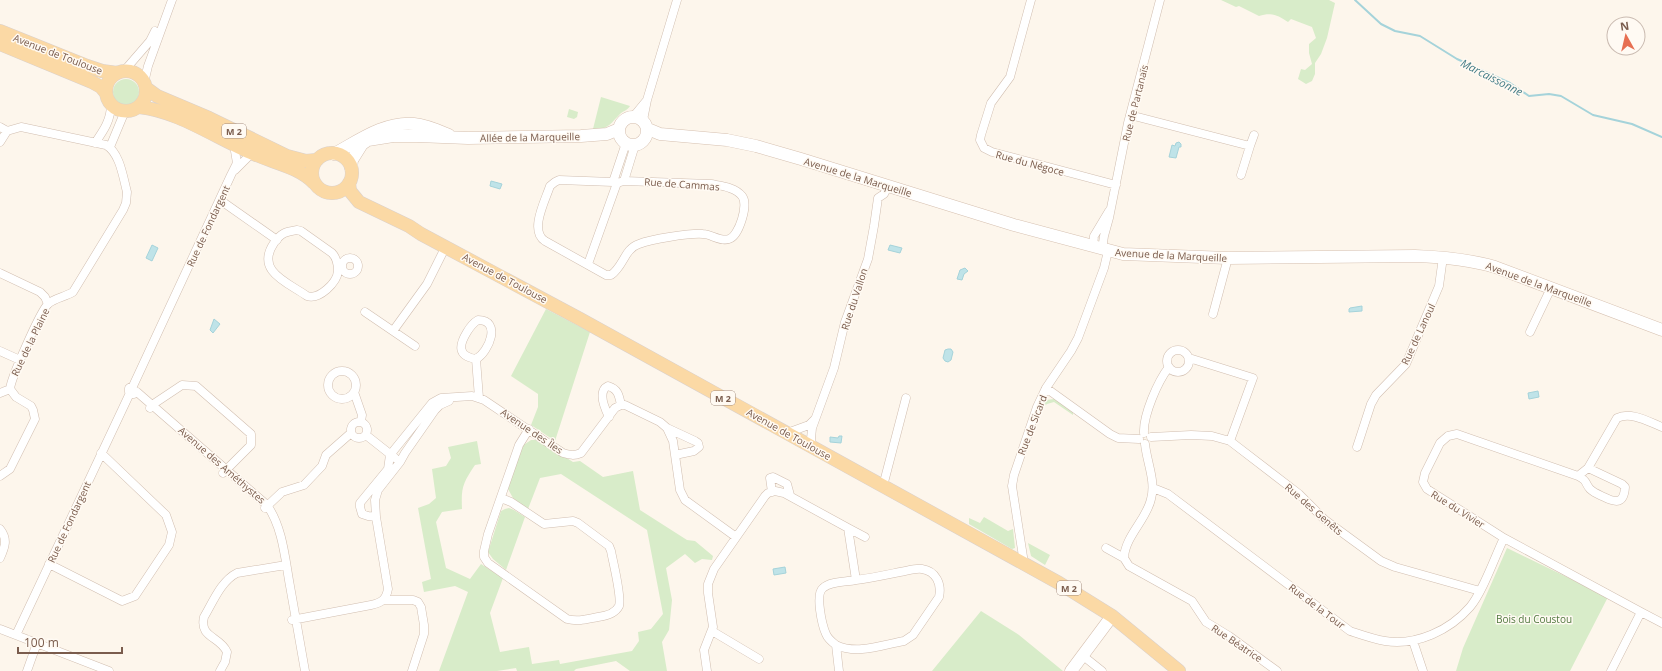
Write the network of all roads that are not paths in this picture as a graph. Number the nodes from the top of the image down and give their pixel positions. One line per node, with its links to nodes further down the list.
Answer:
1 (167, 0): 8 (street)
2 (172, 0): 9 (street)
3 (677, 0): 14 (street)
4 (1031, 0): 32 (street, Rue du Négoce)
5 (1160, 0): 13 (street, Rue de Partanaïs)
6 (0, 31): 8 (main road, Avenue de Toulouse)
7 (0, 44): 10 (main road, Avenue de Toulouse)
8 (121, 72): 9 (main road); 10 (main road)
9 (145, 85): 11 (main road); 24 (main road, M 2)
10 (108, 98): 12 (main road); 18 (street)
11 (139, 106): 12 (main road); 19 (main road, M 2)
12 (125, 111): 21 (street)
13 (1130, 115): 20 (street); 32 (street, Rue de Partanaïs)
14 (634, 132): 17 (street, Allée de la Marqueille); 28 (street, Avenue de la Marqueille); 29 (street)
15 (2, 135): 18 (street)
16 (1254, 135): 20 (street)
17 (453, 137): 23 (street, Allée de la Marqueille); 25 (street, Allée de la Marqueille)
18 (95, 142): 21 (street)
19 (234, 145): 22 (main road, M 2); 26 (street, Rue de Fondargent)
20 (1250, 146): 27 (street)
21 (110, 147): 49 (street, Rue de la Plaine)
22 (254, 154): 26 (street, Rue de Fondargent); 30 (main road, M 2)
23 (334, 154): 24 (main road); 25 (main road)
24 (317, 160): 30 (main road)
25 (351, 168): 31 (main road)
26 (231, 175): 36 (street, Rue de Fondargent)
27 (1242, 175)
28 (872, 181): 33 (street, Avenue de la Marqueille); 35 (street, Rue du Vallon)
29 (618, 182): 46 (street); 46 (street); 46 (street, Rue de Cammas)
30 (314, 183): 34 (main road)
31 (349, 183): 34 (main road); 39 (main road, Avenue de Toulouse / M 2)
32 (1116, 185): 37 (street, Rue de Partanaïs)
33 (888, 186): 35 (street); 41 (street, Avenue de la Marqueille)
34 (332, 193): 39 (main road, Avenue de Toulouse / M 2)
35 (878, 198): 71 (street, Rue du Vallon)
36 (220, 200): 40 (street); 63 (street, Rue de Fondargent)
37 (1111, 206): 38 (street, Rue de Partanaïs); 43 (street, Rue de Partanaïs)
38 (1106, 215): 41 (street, Rue de Partanaïs); 43 (street, Rue de Partanaïs)
39 (420, 234): 42 (main road, Avenue de Toulouse / M 2)
40 (277, 240): 40 (street)
41 (1078, 243): 43 (street, Avenue de la Marqueille)
42 (446, 246): 53 (street); 77 (main road, Avenue de Toulouse / M 2)
43 (1101, 249): 45 (street, Avenue de la Marqueille); 61 (street, Rue de Sicard)
44 (1444, 257): 45 (street, Avenue de la Marqueille); 48 (street, Avenue de la Marqueille); 82 (street, Rue de Lanoul)
45 (1228, 258): 51 (street)
46 (588, 264)
47 (0, 273): 49 (street)
48 (1551, 288): 52 (street, Avenue de la Marqueille); 54 (street)
49 (48, 304): 59 (street, Rue de la Plaine)
50 (365, 312): 53 (street)
51 (1213, 314)
52 (1662, 330)
53 (393, 331): 55 (street)
54 (1530, 332)
55 (415, 346)
56 (0, 351): 59 (street)
57 (1189, 358): 60 (street); 60 (street); 80 (street)
58 (476, 359): 58 (street); 66 (street)
59 (20, 360): 62 (street, Rue de la Plaine)
60 (1169, 367): 79 (street)
61 (1046, 388): 79 (street, Rue des Genêts); 106 (street, Rue de Sicard)
62 (10, 390): 65 (street); 89 (street, Rue de la Plaine)
63 (133, 390): 69 (street, Avenue des Améthystes); 83 (street, Rue de Fondargent)
64 (354, 392): 72 (street)
65 (0, 393)
66 (475, 397): 75 (street, Avenue des Îles); 84 (street); 86 (street)
67 (906, 398): 91 (street)
68 (621, 405): 70 (street, Avenue des Îles); 70 (street); 74 (street)
69 (151, 407): 88 (street, Avenue des Améthystes); 88 (street)
70 (609, 417): 75 (street, Avenue des Îles)
71 (814, 420): 77 (street); 81 (street, Rue du Vallon)
72 (361, 422): 76 (street); 78 (street)
73 (1662, 427): 87 (street)
74 (667, 428): 85 (street); 85 (street)
75 (529, 429): 95 (street)
76 (351, 433): 78 (street); 96 (street)
77 (787, 433): 81 (main road, Avenue de Toulouse / M 2)
78 (366, 435): 84 (street)
79 (1145, 438): 80 (street, Rue des Genêts); 92 (street)
80 (1230, 441): 110 (street, Rue des Genêts)
81 (812, 447): 91 (main road, Avenue de Toulouse / M 2)
82 (1357, 447)
83 (101, 453): 107 (street, Rue de Fondargent); 107 (street)
84 (390, 455): 86 (street); 97 (street)
85 (675, 455): 100 (street)
86 (400, 462): 97 (street)
87 (1588, 468): 90 (street); 90 (street, Rue du Vivier)
88 (225, 472): 96 (street, Avenue des Améthystes)
89 (0, 476)
90 (1578, 476): 102 (street, Rue du Vivier)
91 (883, 486): 106 (main road, Avenue de Toulouse / M 2)
92 (1153, 488): 105 (street); 119 (street, Rue de la Tour)
93 (772, 492): 94 (street); 94 (street); 100 (street)
94 (790, 495): 98 (street)
95 (501, 498): 95 (street)
96 (266, 507): 108 (street, Avenue des Améthystes)
97 (376, 517): 111 (street)
98 (848, 528): 101 (street); 109 (street)
99 (0, 529): 104 (street)
100 (736, 537): 117 (street)
101 (865, 537)
102 (1504, 538): 110 (street, Rue de la Tour); 112 (street, Rue du Vivier)
103 (1106, 548): 105 (street, Rue Béatrice)
104 (0, 558)
105 (1124, 558): 134 (street, Rue Béatrice)
106 (1024, 563): 113 (main road, Avenue de Toulouse / M 2)
107 (49, 564): 118 (street, Rue de Fondargent)
108 (286, 565): 114 (street, Avenue des Améthystes); 126 (street)
109 (856, 580): 121 (street); 121 (street)
110 (1480, 590): 119 (street, Rue de la Tour)
111 (384, 600): 114 (street); 128 (street)
112 (1640, 612): 115 (street, Rue du Vivier); 136 (street)
113 (1112, 616): 122 (street); 133 (main road, M 2)
114 (294, 620): 127 (street, Avenue des Améthystes)
115 (1662, 623)
116 (0, 629): 118 (street)
117 (712, 631): 123 (street); 129 (street)
118 (16, 635): 120 (street)
119 (1413, 641): 135 (street)
120 (37, 643): 124 (street); 125 (street)
121 (836, 646): 130 (street)
122 (1082, 655): 131 (street); 132 (street)
123 (759, 659)
124 (27, 671)
125 (110, 671)
126 (220, 671)
127 (305, 671)
128 (412, 671)
129 (707, 671)
130 (839, 671)
131 (1071, 671)
132 (1102, 671)
133 (1179, 671)
134 (1277, 671)
135 (1423, 671)
136 (1611, 671)

